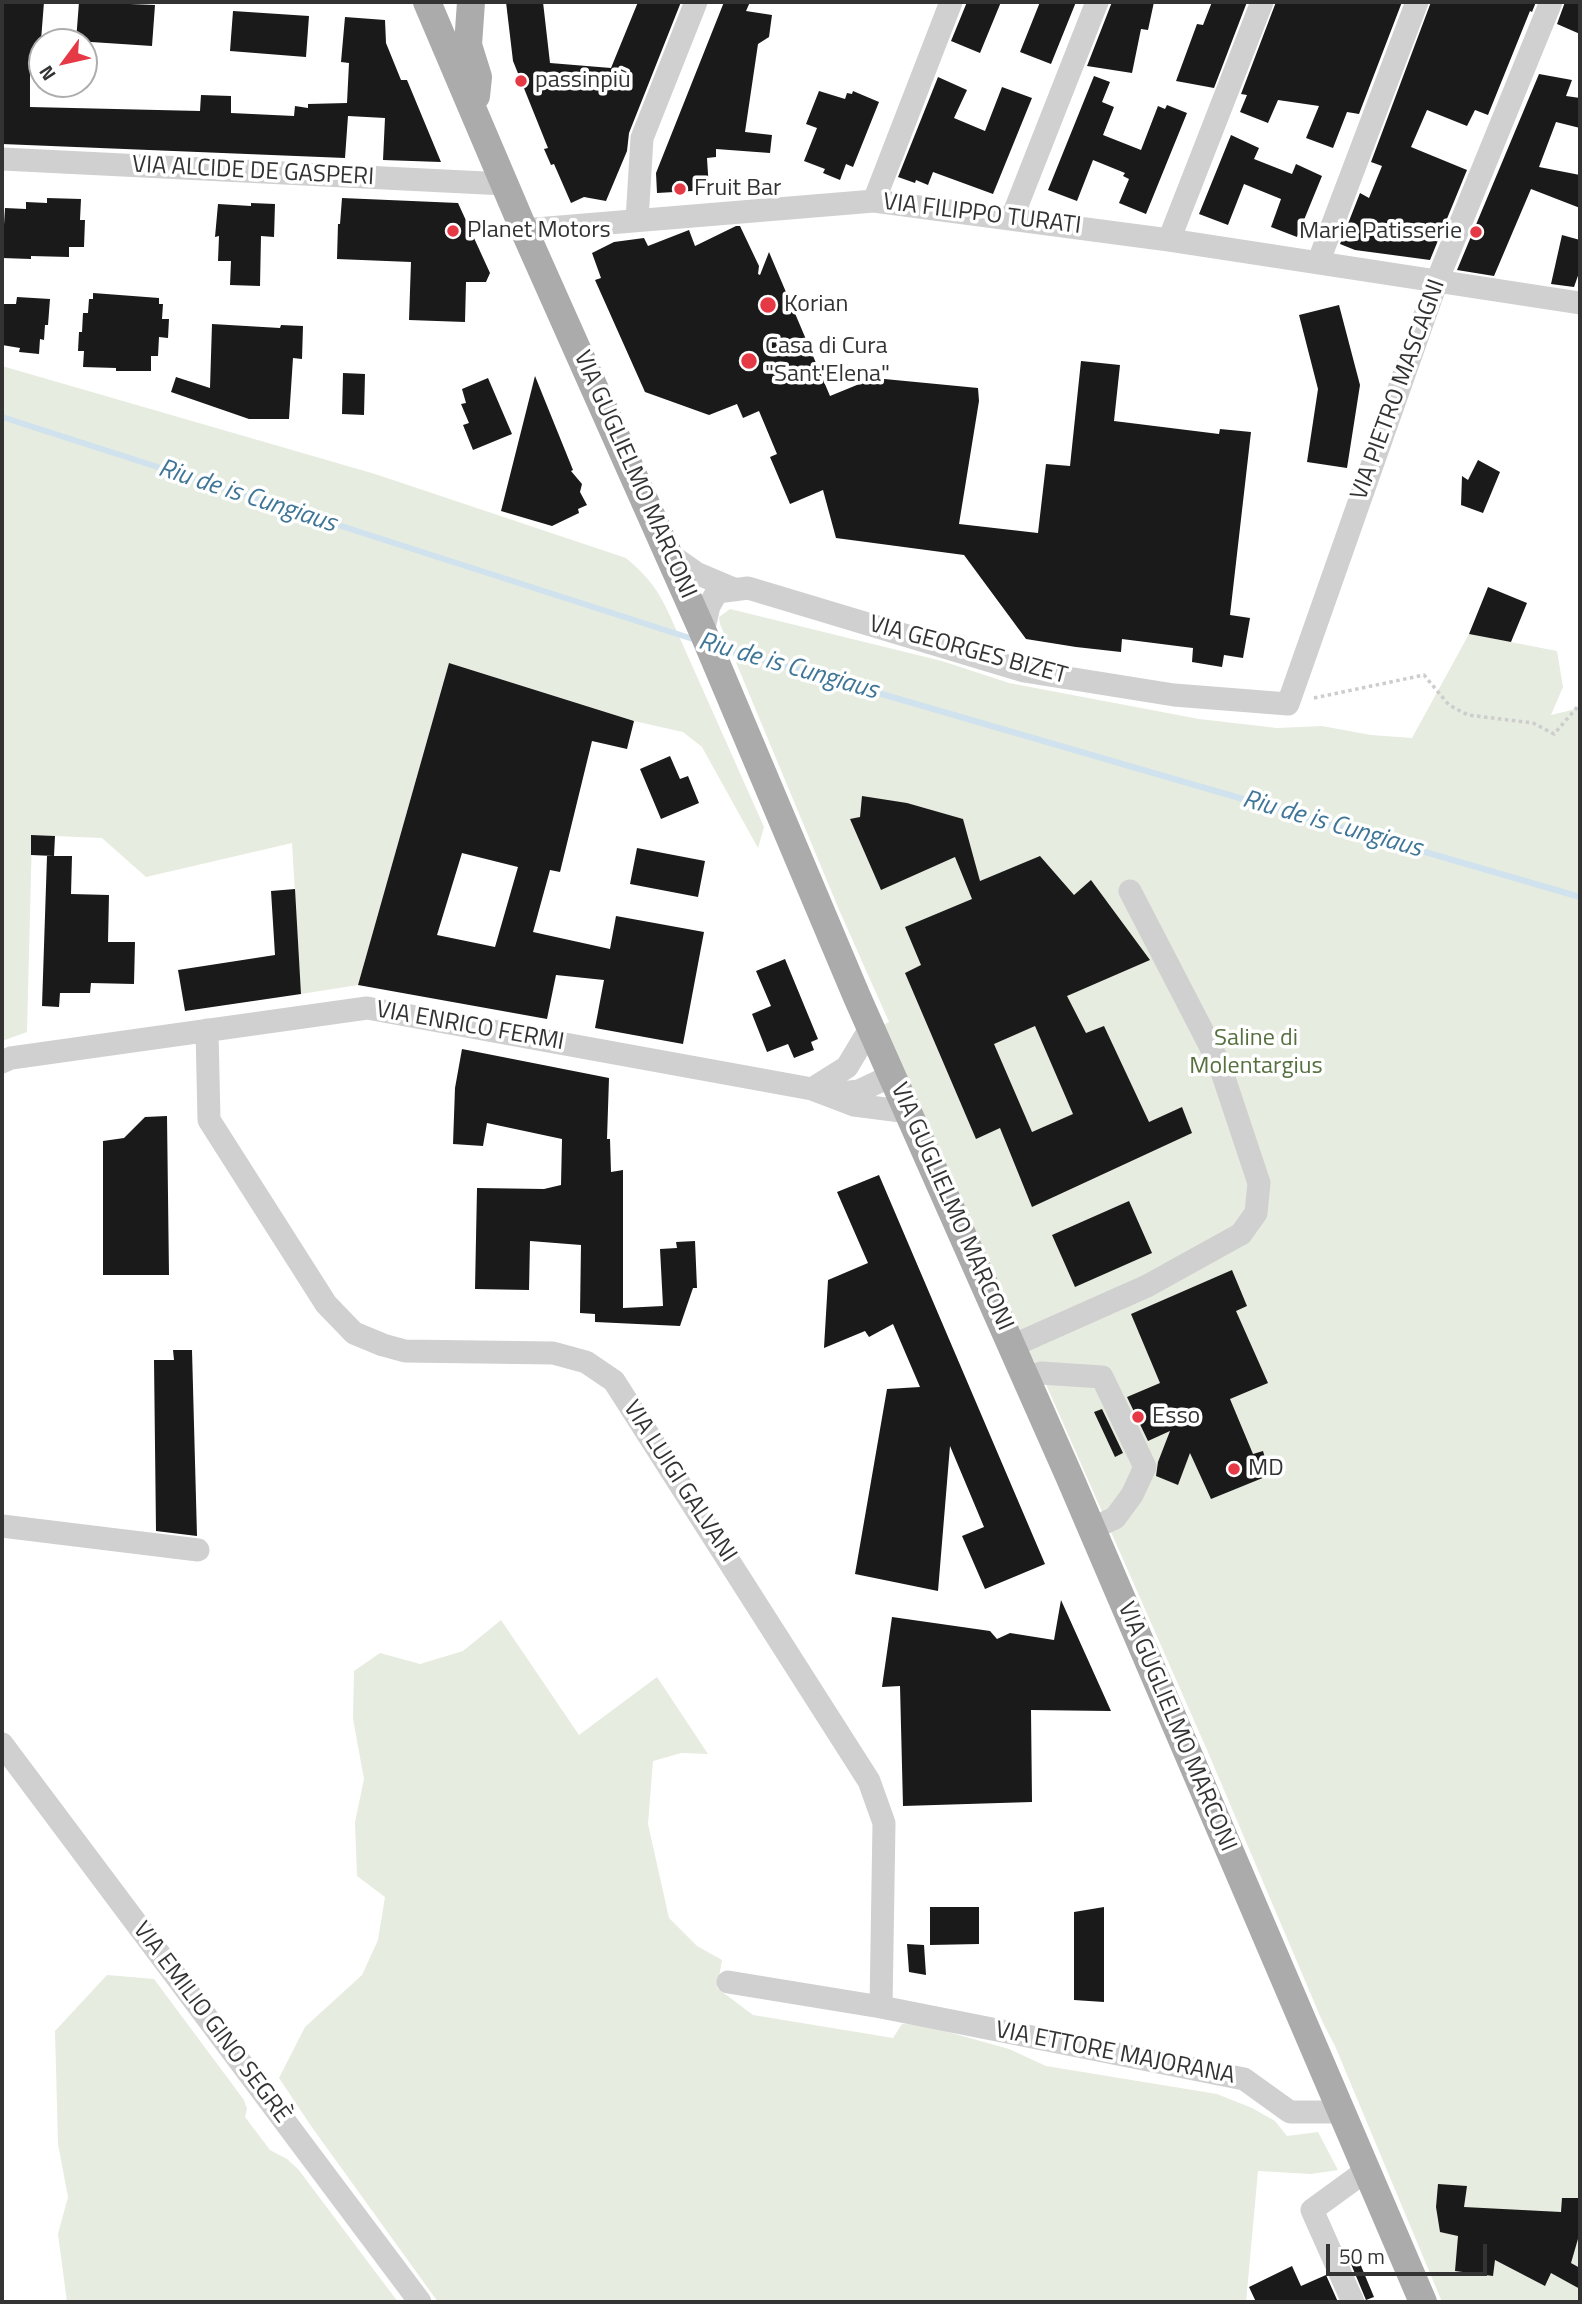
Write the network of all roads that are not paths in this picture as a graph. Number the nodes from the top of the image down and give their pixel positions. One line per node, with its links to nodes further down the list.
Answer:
1 (427, 2): 10 (main road, VIA GUGLIELMO MARCONI)
2 (452, 2): 10 (main road, VIA GUGLIELMO MARCONI)
3 (471, 2): 10 (main road)
4 (696, 2): 15 (street)
5 (951, 2): 13 (street)
6 (1097, 2): 14 (street)
7 (1262, 2): 17 (street)
8 (1418, 2): 18 (street)
9 (1551, 2): 19 (street, VIA PIETRO MASCAGNI)
10 (475, 113): 12 (main road, VIA GUGLIELMO MARCONI)
11 (2, 159): 12 (street, VIA ALCIDE DE GASPERI)
12 (505, 184): 16 (main road, VIA GUGLIELMO MARCONI)
13 (874, 201): 14 (street, VIA FILIPPO TURATI); 15 (street, VIA FILIPPO TURATI)
14 (1012, 218): 17 (street, VIA FILIPPO TURATI)
15 (637, 220): 16 (street, VIA FILIPPO TURATI)
16 (524, 230): 21 (main road, VIA GUGLIELMO MARCONI)
17 (1170, 240): 18 (street, VIA FILIPPO TURATI)
18 (1318, 263): 19 (street, VIA FILIPPO TURATI)
19 (1437, 281): 20 (street, VIA FILIPPO TURATI); 24 (street, VIA PIETRO MASCAGNI)
20 (1580, 303)
21 (673, 564): 22 (street, VIA GEORGES BIZET); 23 (main road, VIA GUGLIELMO MARCONI)
22 (734, 589): 23 (street); 24 (street, VIA GEORGES BIZET)
23 (706, 619): 26 (main road, VIA GUGLIELMO MARCONI)
24 (1288, 704)
25 (1130, 891): 32 (street)
26 (871, 1027): 29 (main road, VIA GUGLIELMO MARCONI); 30 (street)
27 (207, 1030): 28 (street, VIA ENRICO FERMI); 30 (street, VIA ENRICO FERMI); 39 (street, VIA LUIGI GALVANI)
28 (2, 1062)
29 (893, 1075): 30 (street); 31 (main road, VIA GUGLIELMO MARCONI)
30 (819, 1092): 31 (street, VIA ENRICO FERMI)
31 (909, 1112): 32 (main road, VIA GUGLIELMO MARCONI)
32 (1012, 1346): 33 (main road, VIA GUGLIELMO MARCONI)
33 (1025, 1379): 35 (main road, VIA GUGLIELMO MARCONI); 35 (street)
34 (2, 1527): 36 (street)
35 (1091, 1529): 40 (main road, VIA GUGLIELMO MARCONI)
36 (198, 1550)
37 (2, 1744): 42 (street, VIA EMILIO GINO SEGRÈ)
38 (728, 1982): 39 (street)
39 (881, 2007): 40 (street, VIA ETTORE MAJORANA)
40 (1341, 2112): 41 (main road, VIA GUGLIELMO MARCONI)
41 (1367, 2171): 43 (street); 44 (main road, VIA GUGLIELMO MARCONI)
42 (420, 2302)
43 (1353, 2302)
44 (1423, 2302)

